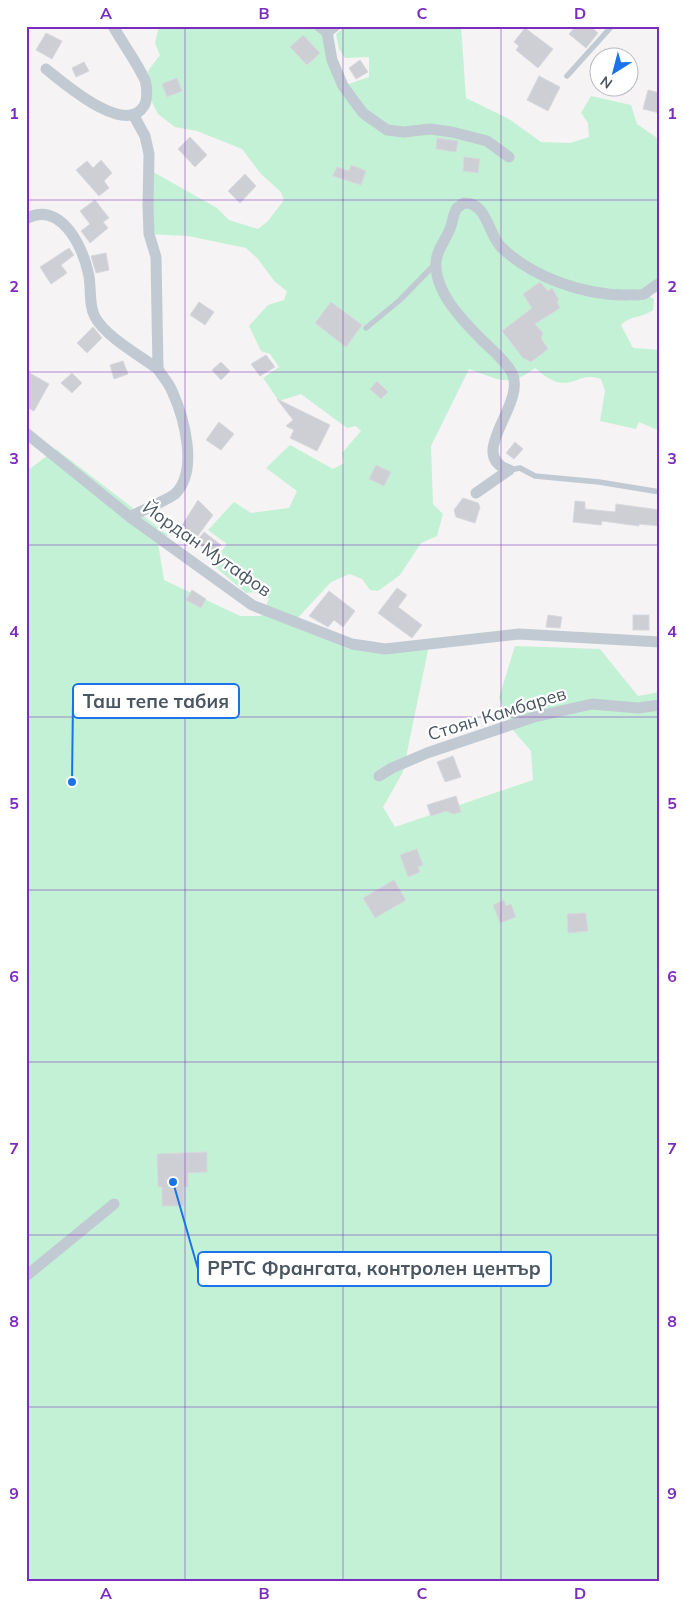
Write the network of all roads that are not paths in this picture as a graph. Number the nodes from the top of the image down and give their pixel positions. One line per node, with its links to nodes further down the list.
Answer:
1 (113, 26): 6 (street)
2 (612, 26): 5 (lane)
3 (327, 28): 7 (street)
4 (46, 69): 6 (street)
5 (567, 76)
6 (134, 116): 12 (street)
7 (509, 157)
8 (26, 219): 12 (street)
9 (435, 264): 10 (street); 11 (lane); 14 (street)
10 (660, 283)
11 (366, 328)
12 (158, 369): 17 (street)
13 (26, 433): 17 (street, Йордан Мутафов)
14 (509, 470): 15 (lane); 16 (street)
15 (660, 492)
16 (476, 493)
17 (130, 517): 18 (street, Йордан Мутафов)
18 (660, 642)
19 (660, 705): 20 (street, Стоян Камбарев)
20 (380, 776)
21 (114, 1204): 22 (street)
22 (26, 1276)

